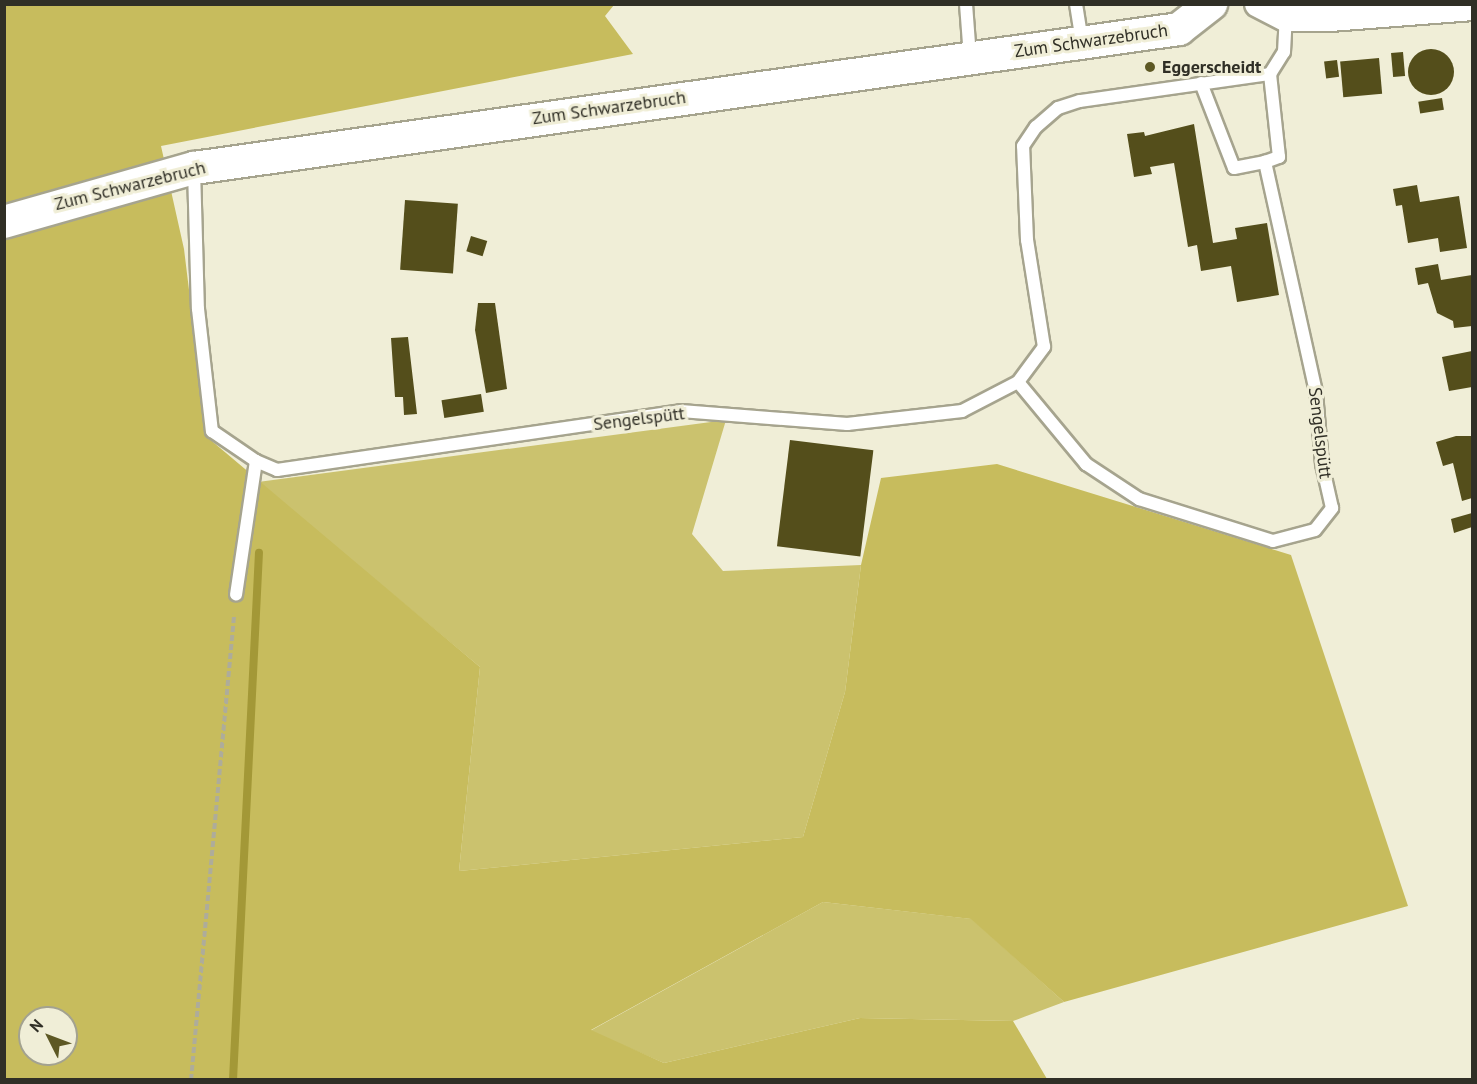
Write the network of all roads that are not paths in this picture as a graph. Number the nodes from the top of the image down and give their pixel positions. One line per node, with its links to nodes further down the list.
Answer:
1 (966, 4): 8 (lane)
2 (1076, 4): 7 (lane)
3 (1211, 4): 7 (street, Zum Schwarzebruch)
4 (1258, 4): 6 (street)
5 (1473, 7): 6 (street)
6 (1286, 18): 9 (lane)
7 (1082, 42): 8 (street, Zum Schwarzebruch)
8 (970, 58): 12 (street, Zum Schwarzebruch)
9 (1270, 74): 10 (lane, Sengelspütt); 11 (lane)
10 (1201, 83): 11 (lane); 14 (lane, Sengelspütt)
11 (1265, 162): 14 (lane, Sengelspütt)
12 (194, 168): 13 (street, Zum Schwarzebruch); 15 (lane, Sengelspütt)
13 (4, 222)
14 (1018, 382): 15 (lane, Sengelspütt)
15 (256, 460): 16 (lane)
16 (236, 595)

